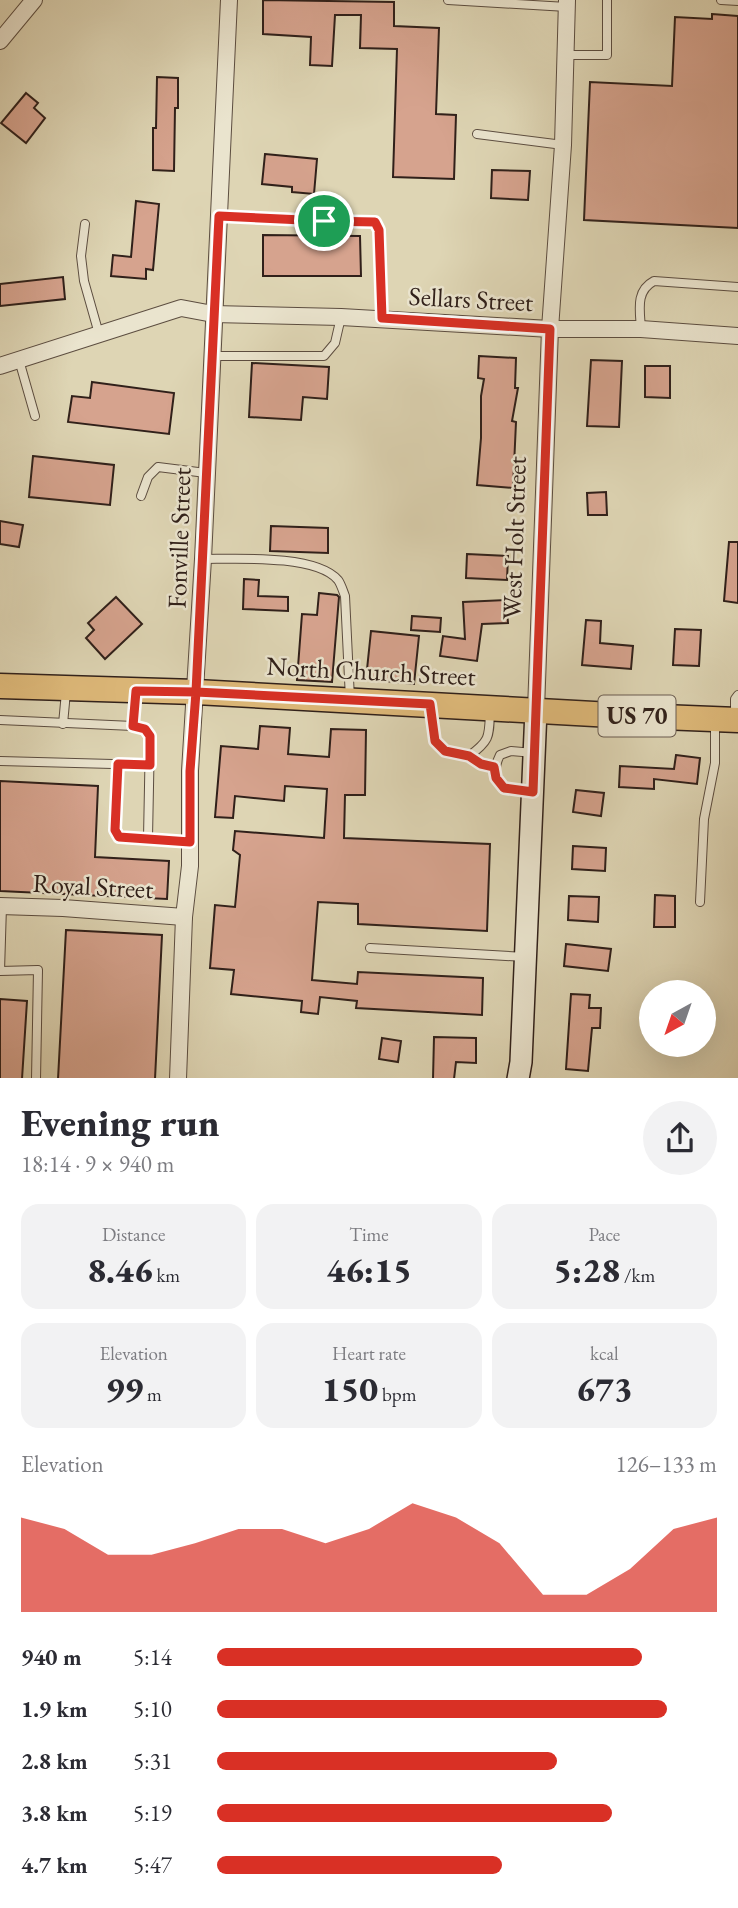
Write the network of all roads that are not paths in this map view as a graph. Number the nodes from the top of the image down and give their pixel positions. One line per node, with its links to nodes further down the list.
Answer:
1 (34, 0): 8 (street)
2 (229, 0): 12 (street, Fonville Street)
3 (448, 0): 7 (lane)
4 (607, 0): 9 (lane)
5 (721, 0): 6 (lane)
6 (738, 1)
7 (567, 3): 9 (street, West Holt Street)
8 (0, 41)
9 (565, 55): 11 (street, West Holt Street)
10 (477, 134): 11 (lane)
11 (563, 145): 18 (street, West Holt Street)
12 (219, 216): 15 (street, Fonville Street); 17 (lane)
13 (85, 224): 20 (lane)
14 (738, 288): 19 (lane)
15 (213, 314): 16 (street, Sellars Street); 20 (street, Sellars Street); 22 (street, Fonville Street)
16 (341, 317): 17 (street, Sellars Street); 22 (lane)
17 (382, 318): 18 (street, Sellars Street)
18 (550, 329): 19 (street, Sellars Street); 37 (street, West Holt Street)
19 (640, 329): 21 (street, Sellars Street)
20 (99, 334): 23 (street, Sellars Street)
21 (738, 336)
22 (212, 356): 26 (street, Fonville Street)
23 (19, 360): 24 (street, Sellars Street); 25 (lane)
24 (0, 366)
25 (35, 416)
26 (206, 473): 27 (lane); 28 (street, Fonville Street)
27 (141, 496)
28 (203, 559): 32 (street, Fonville Street); 34 (lane)
29 (0, 686): 30 (main road, North Church Street / US 70)
30 (66, 688): 31 (main road, North Church Street / US 70); 40 (lane)
31 (136, 691): 32 (main road, North Church Street / US 70); 41 (lane)
32 (196, 692): 34 (main road, North Church Street / US 70); 50 (street, Fonville Street)
33 (738, 695): 39 (lane)
34 (350, 700): 35 (main road, North Church Street / US 70)
35 (430, 704): 36 (main road, North Church Street / US 70); 43 (lane)
36 (490, 708): 37 (main road, North Church Street / US 70); 43 (lane)
37 (536, 710): 39 (main road, North Church Street / US 70); 42 (main road, West Holt Street)
38 (0, 720): 40 (lane)
39 (729, 720): 51 (lane)
40 (63, 724): 41 (lane)
41 (133, 726): 46 (lane)
42 (535, 753): 47 (lane); 48 (main road, West Holt Street)
43 (469, 756): 47 (lane)
44 (0, 761): 45 (lane)
45 (118, 764): 46 (lane); 49 (lane)
46 (150, 765): 49 (lane)
47 (494, 767): 48 (lane)
48 (533, 792): 55 (main road, West Holt Street)
49 (148, 838): 50 (lane)
50 (190, 842): 53 (street, Fonville Street)
51 (700, 902)
52 (1, 906): 53 (street, Royal Street); 56 (lane)
53 (184, 917): 57 (street, Fonville Street)
54 (370, 948): 55 (lane)
55 (525, 957): 58 (main road, West Holt Street)
56 (36, 1078)
57 (178, 1078)
58 (518, 1078)

